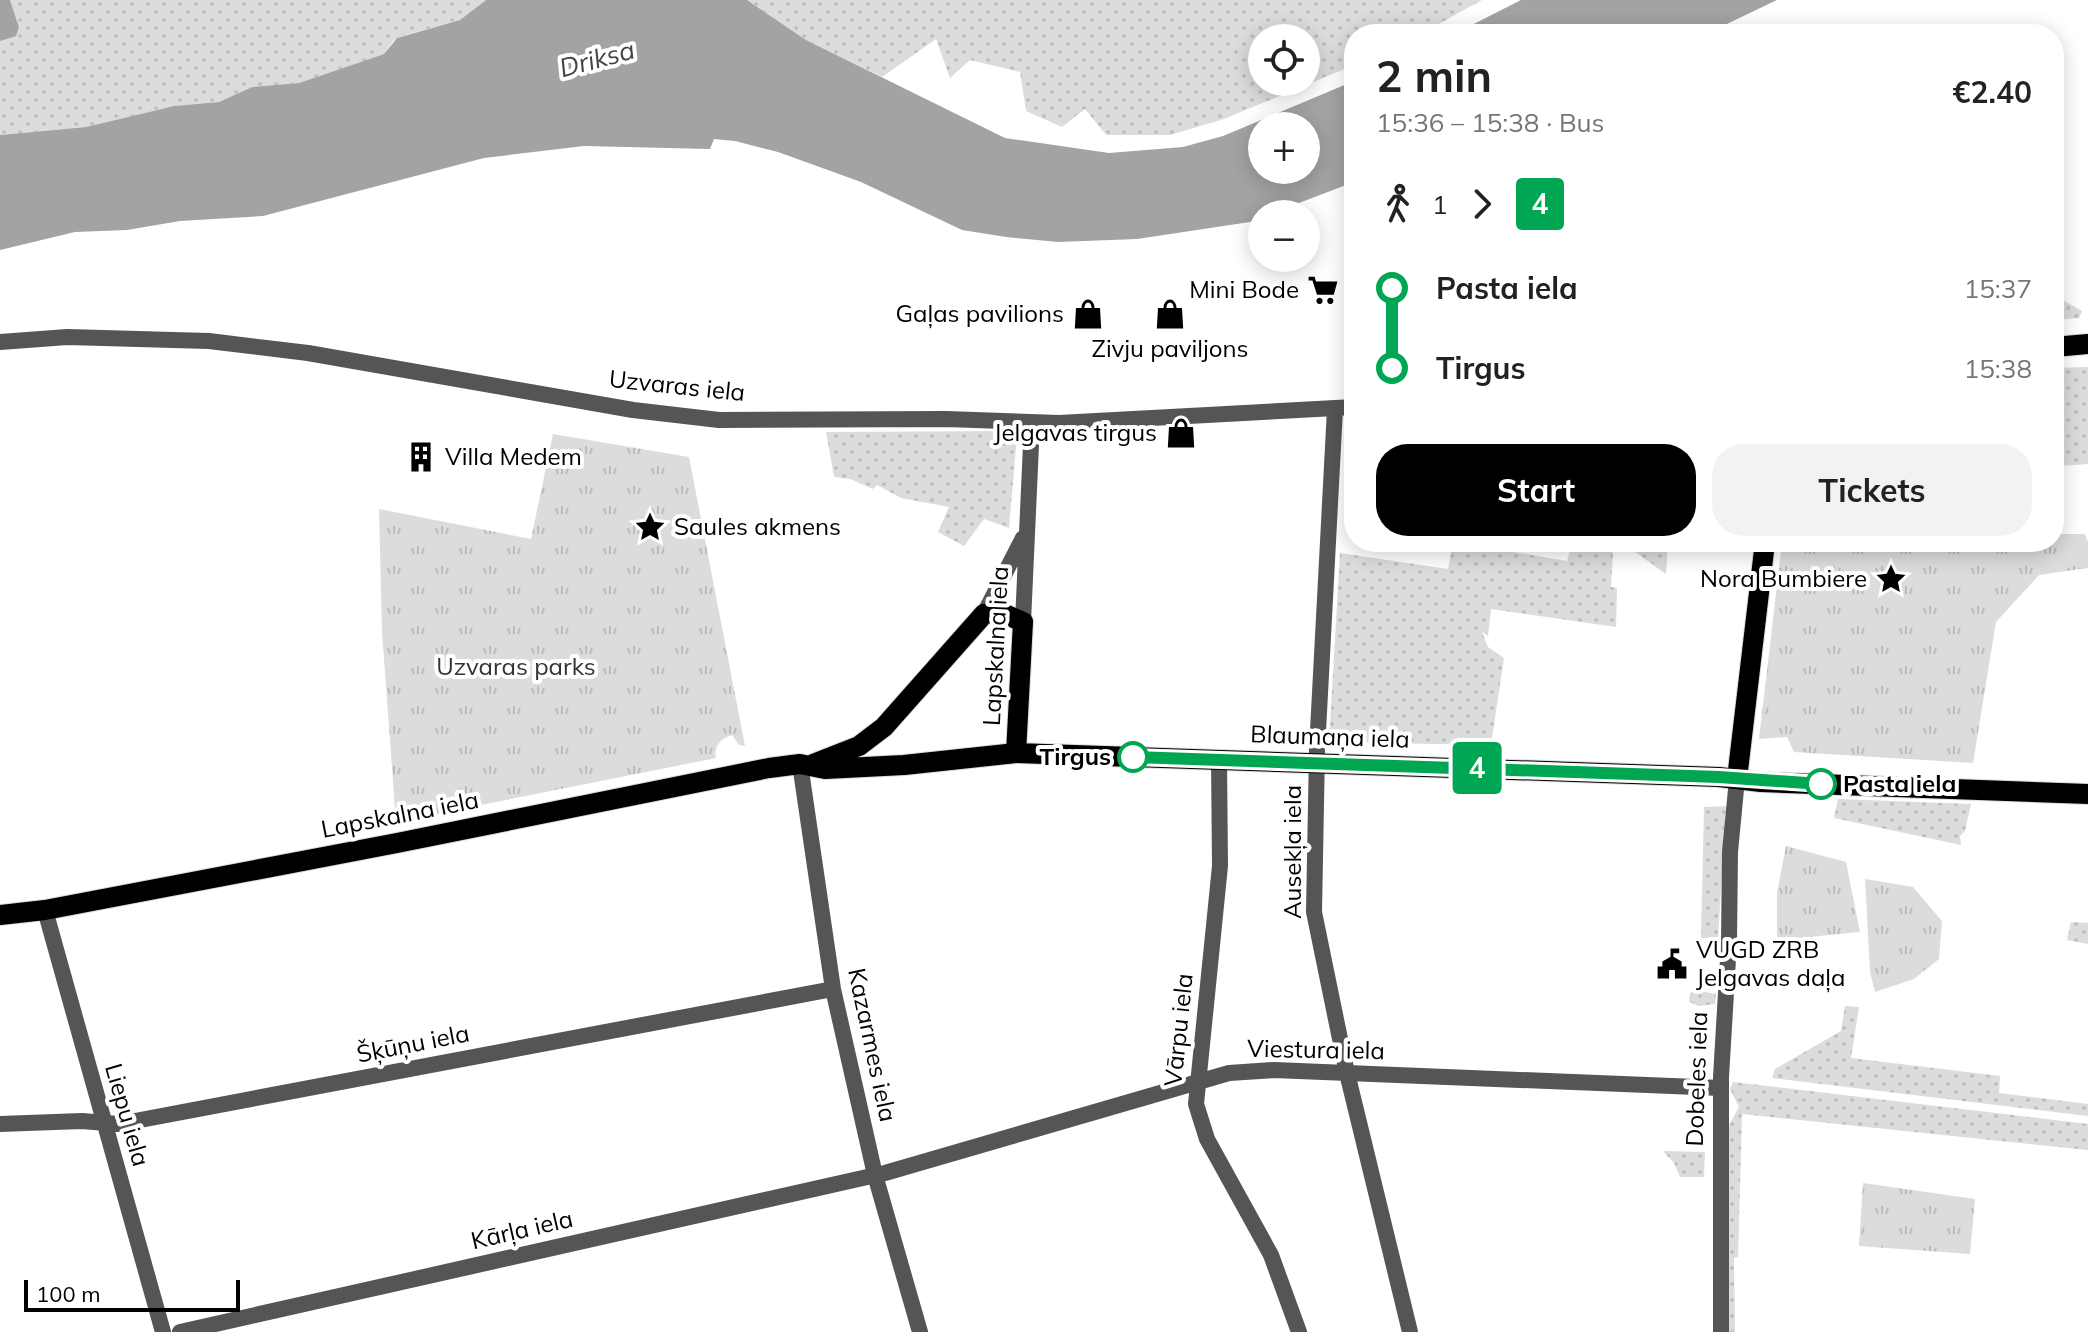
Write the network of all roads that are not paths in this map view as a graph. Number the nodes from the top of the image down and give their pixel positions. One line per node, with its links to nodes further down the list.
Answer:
1 (0, 342): 6 (street, Uzvaras iela)
2 (2088, 344): 3 (main road)
3 (2064, 346)
4 (1344, 408): 5 (street, Uzvaras iela)
5 (1335, 409): 6 (street, Uzvaras iela); 13 (street, Ausekļa iela)
6 (1032, 423): 7 (street, Lapskalna iela)
7 (1028, 526): 9 (street, Lapskalna iela); 10 (street, Lapskalna iela)
8 (1764, 552): 15 (main road, Dobeles iela)
9 (984, 614): 10 (main road); 14 (main road, Lapskalna iela)
10 (1023, 622): 11 (main road, Lapskalna iela)
11 (1016, 753): 12 (main road, Blaumaņa iela); 14 (main road, Lapskalna iela)
12 (1219, 759): 13 (main road, Blaumaņa iela); 21 (street, Vārpu iela)
13 (1317, 762): 15 (main road, Blaumaņa iela); 20 (street, Ausekļa iela)
14 (804, 764): 17 (main road, Lapskalna iela); 19 (street, Kazarmes iela)
15 (1737, 779): 16 (main road); 22 (street, Dobeles iela)
16 (2088, 794)
17 (45, 910): 18 (main road, Lapskalna iela); 23 (street, Liepu iela)
18 (0, 915)
19 (833, 989): 23 (street, Šķūņu iela); 25 (street, Kazarmes iela)
20 (1347, 1073): 21 (street, Viestura iela); 22 (street, Viestura iela); 30 (street, Ausekļa iela)
21 (1196, 1083): 25 (street, Viestura iela); 29 (street, Vārpu iela)
22 (1721, 1088): 31 (street, Dobeles iela)
23 (103, 1121): 24 (street, Šķūņu iela); 26 (street, Liepu iela)
24 (0, 1124)
25 (875, 1175): 27 (street, Kārļa iela); 28 (street, Kazarmes iela)
26 (163, 1332)
27 (180, 1332)
28 (920, 1332)
29 (1299, 1332)
30 (1410, 1332)
31 (1721, 1332)

